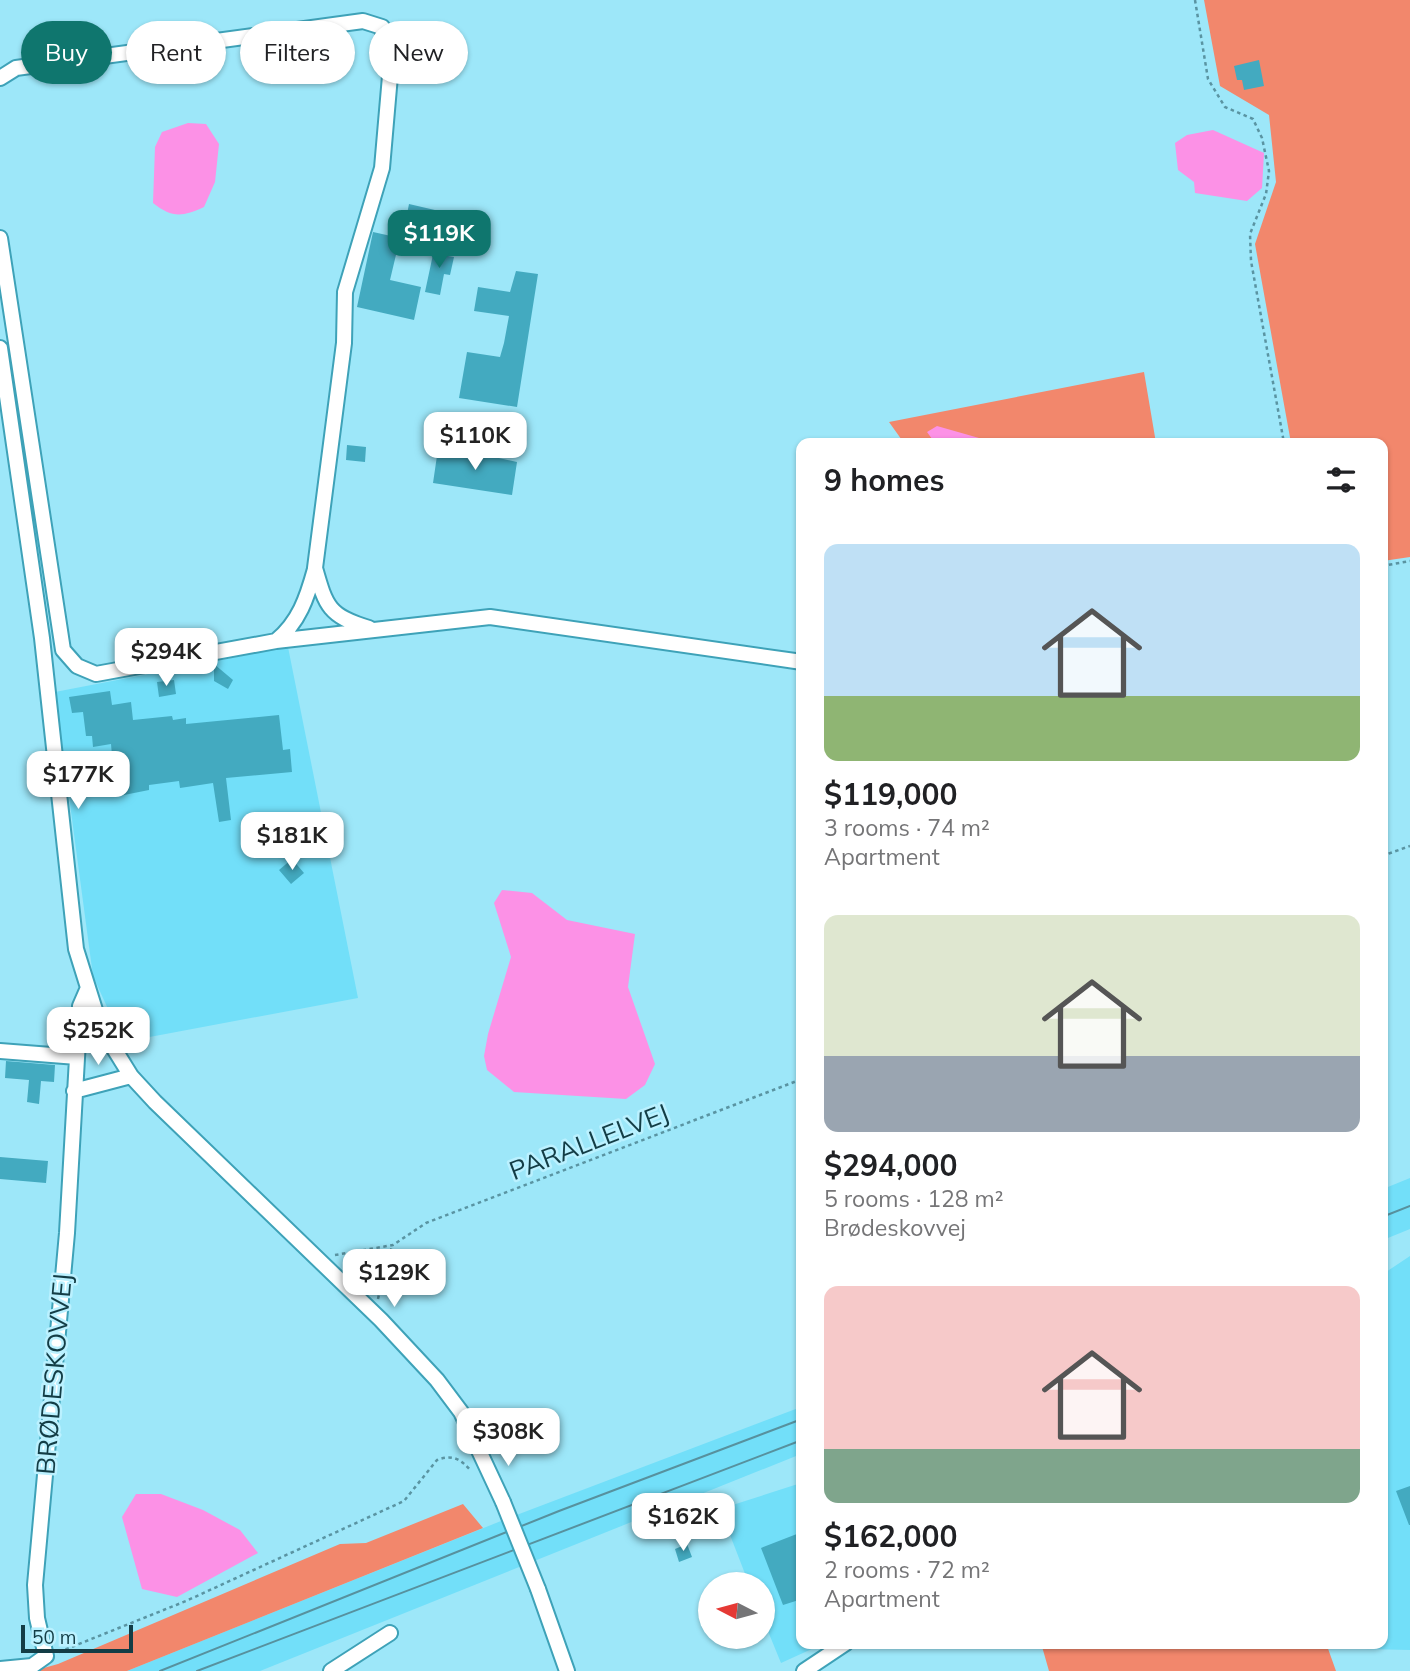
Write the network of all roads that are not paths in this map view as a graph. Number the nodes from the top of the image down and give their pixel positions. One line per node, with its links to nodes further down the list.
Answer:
1 (0, 78): 4 (street)
2 (0, 238): 6 (street)
3 (0, 348): 8 (street, BRØDESKOVVEJ)
4 (315, 568): 5 (street); 6 (street)
5 (374, 629): 6 (street); 7 (street)
6 (275, 641)
7 (796, 661)
8 (87, 990): 10 (street, BRØDESKOVVEJ); 11 (street, BRØDESKOVVEJ)
9 (0, 1051): 10 (street)
10 (77, 1057): 12 (street, BRØDESKOVVEJ)
11 (131, 1076): 12 (street); 17 (street, BRØDESKOVVEJ, bridge)
12 (74, 1091): 15 (street, BRØDESKOVVEJ)
13 (390, 1633): 16 (street)
14 (837, 1649): 18 (street)
15 (0, 1669)
16 (331, 1671)
17 (567, 1671)
18 (804, 1671)

